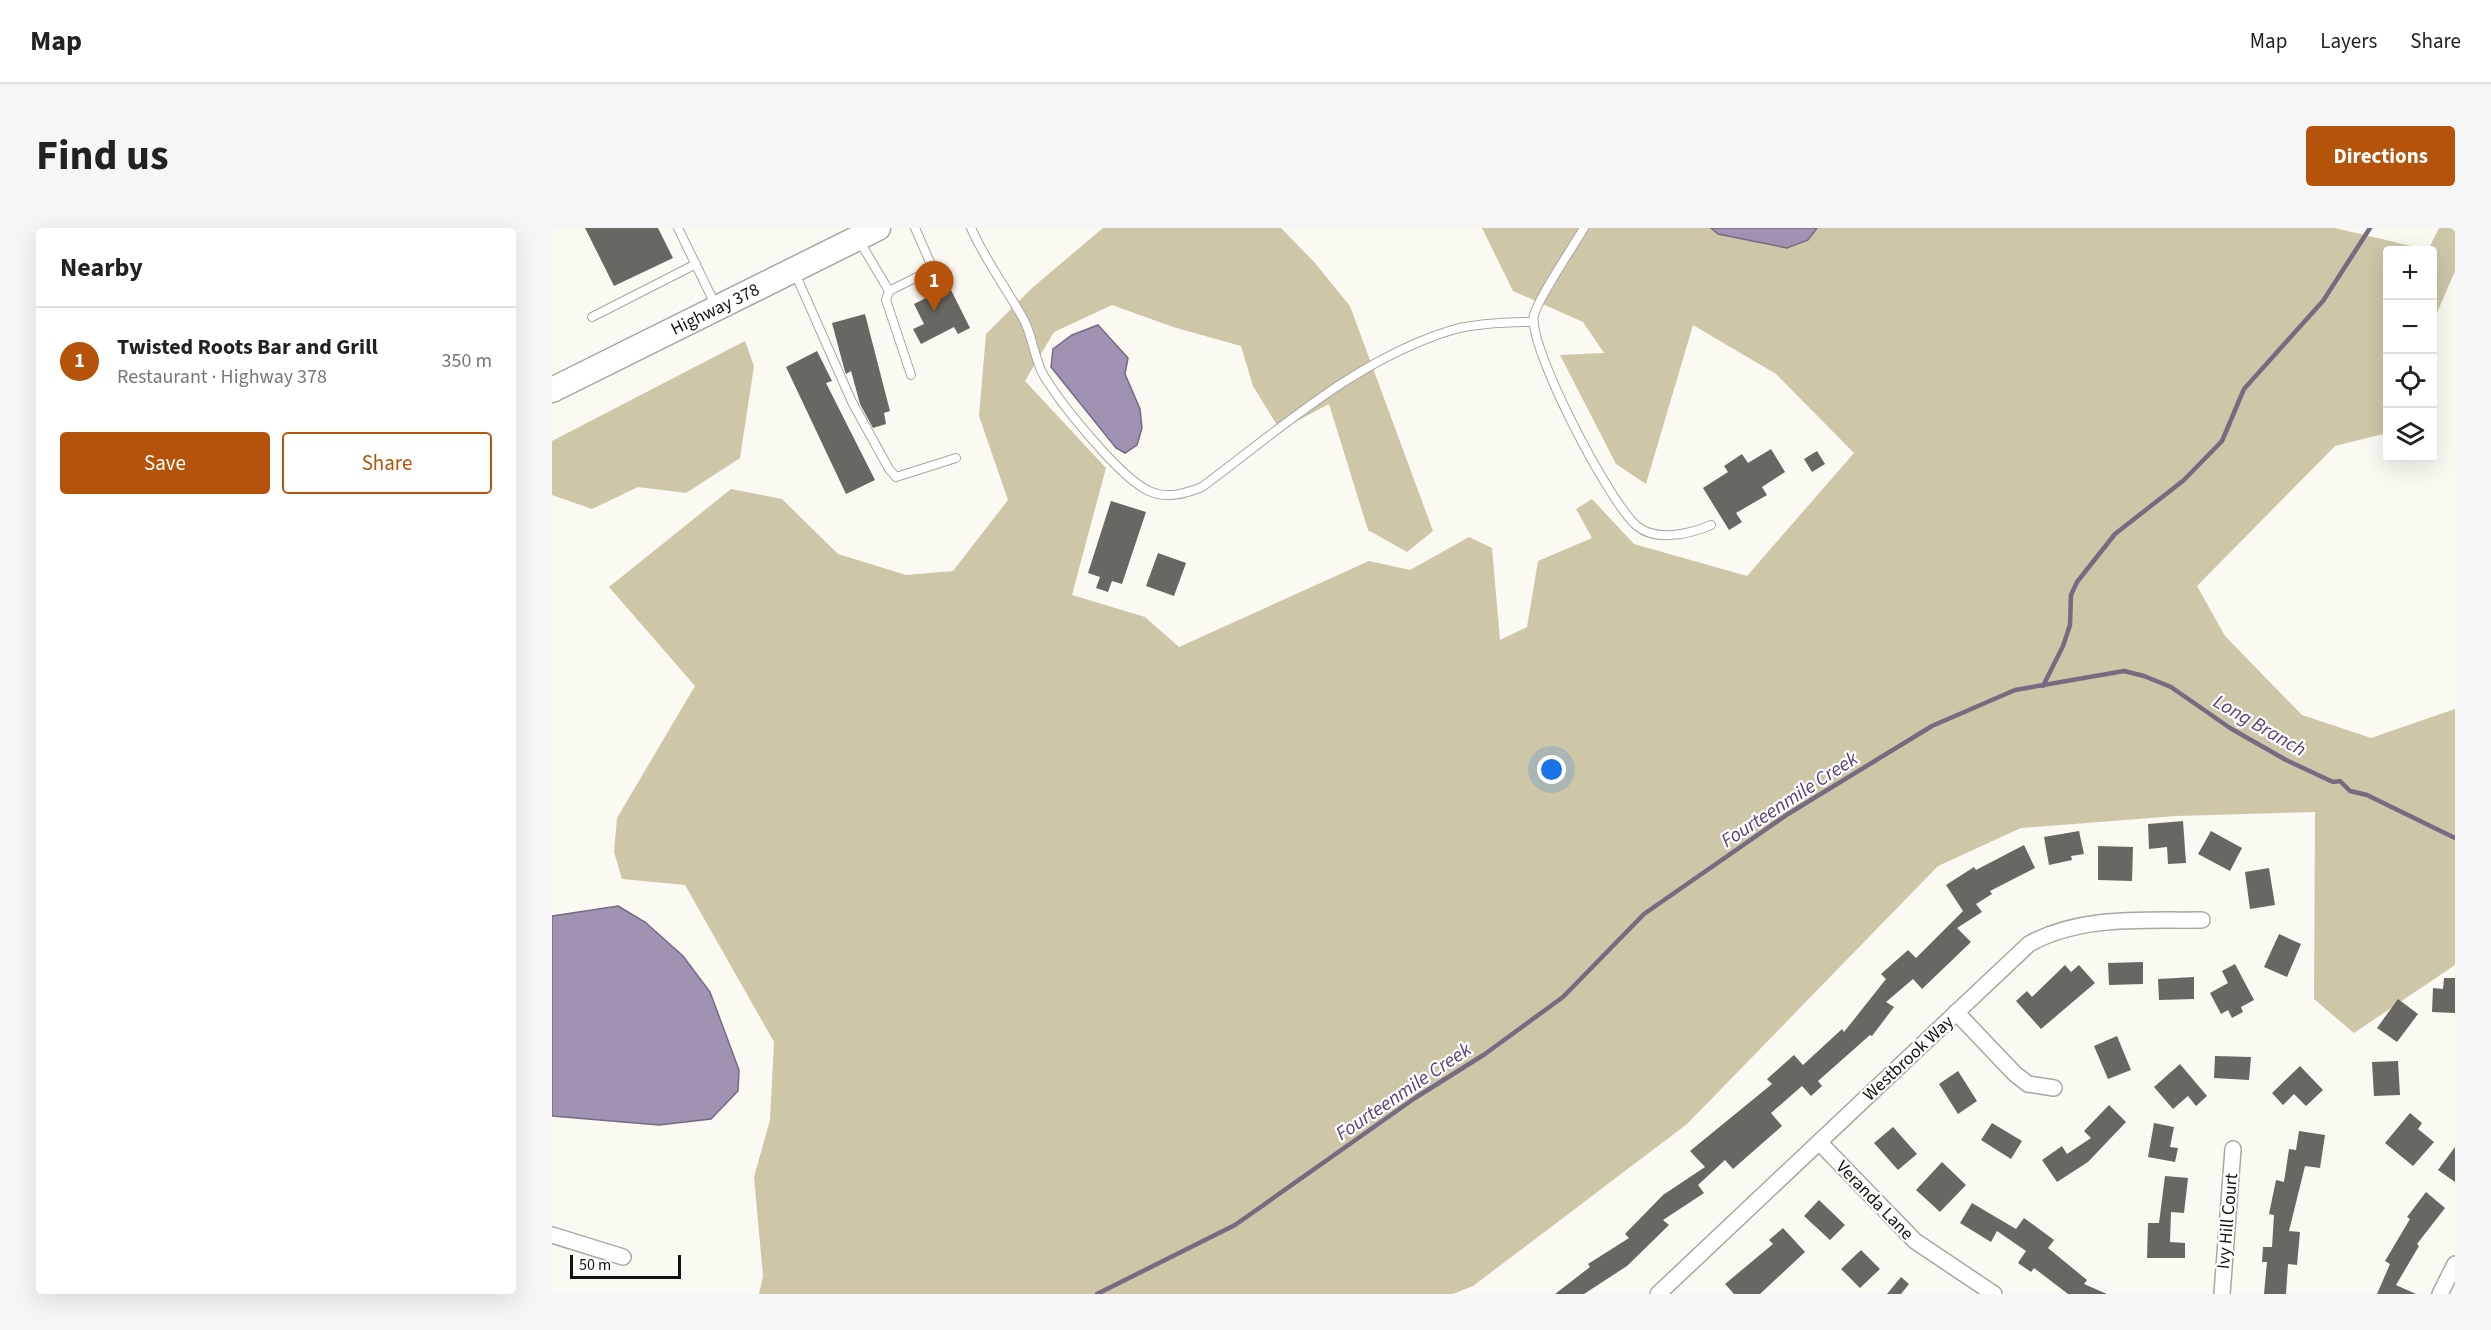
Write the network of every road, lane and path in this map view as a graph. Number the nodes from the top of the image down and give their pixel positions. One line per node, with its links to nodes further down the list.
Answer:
1 (678, 228): 6 (lane)
2 (915, 228): 8 (lane)
3 (971, 228): 11 (lane)
4 (1584, 228): 11 (lane)
5 (868, 233): 7 (main road, Highway 378); 8 (lane)
6 (696, 264): 9 (lane); 10 (lane)
7 (794, 270): 9 (main road, Highway 378); 14 (lane)
8 (889, 291): 12 (lane)
9 (717, 308): 13 (main road, Highway 378)
10 (592, 317)
11 (1534, 322): 15 (lane)
12 (911, 375)
13 (552, 390)
14 (956, 458)
15 (1711, 525)
16 (2202, 920): 17 (street, Westbrook Way)
17 (1956, 1012): 18 (street); 19 (street, Westbrook Way)
18 (2054, 1088)
19 (1819, 1142): 24 (street, Westbrook Way); 25 (street, Veranda Lane)
20 (2233, 1149): 26 (street, Ivy Hill Court)
21 (552, 1235): 22 (street)
22 (623, 1257)
23 (2455, 1264): 27 (street)
24 (1669, 1291)
25 (1994, 1294)
26 (2222, 1294)
27 (2440, 1294)

